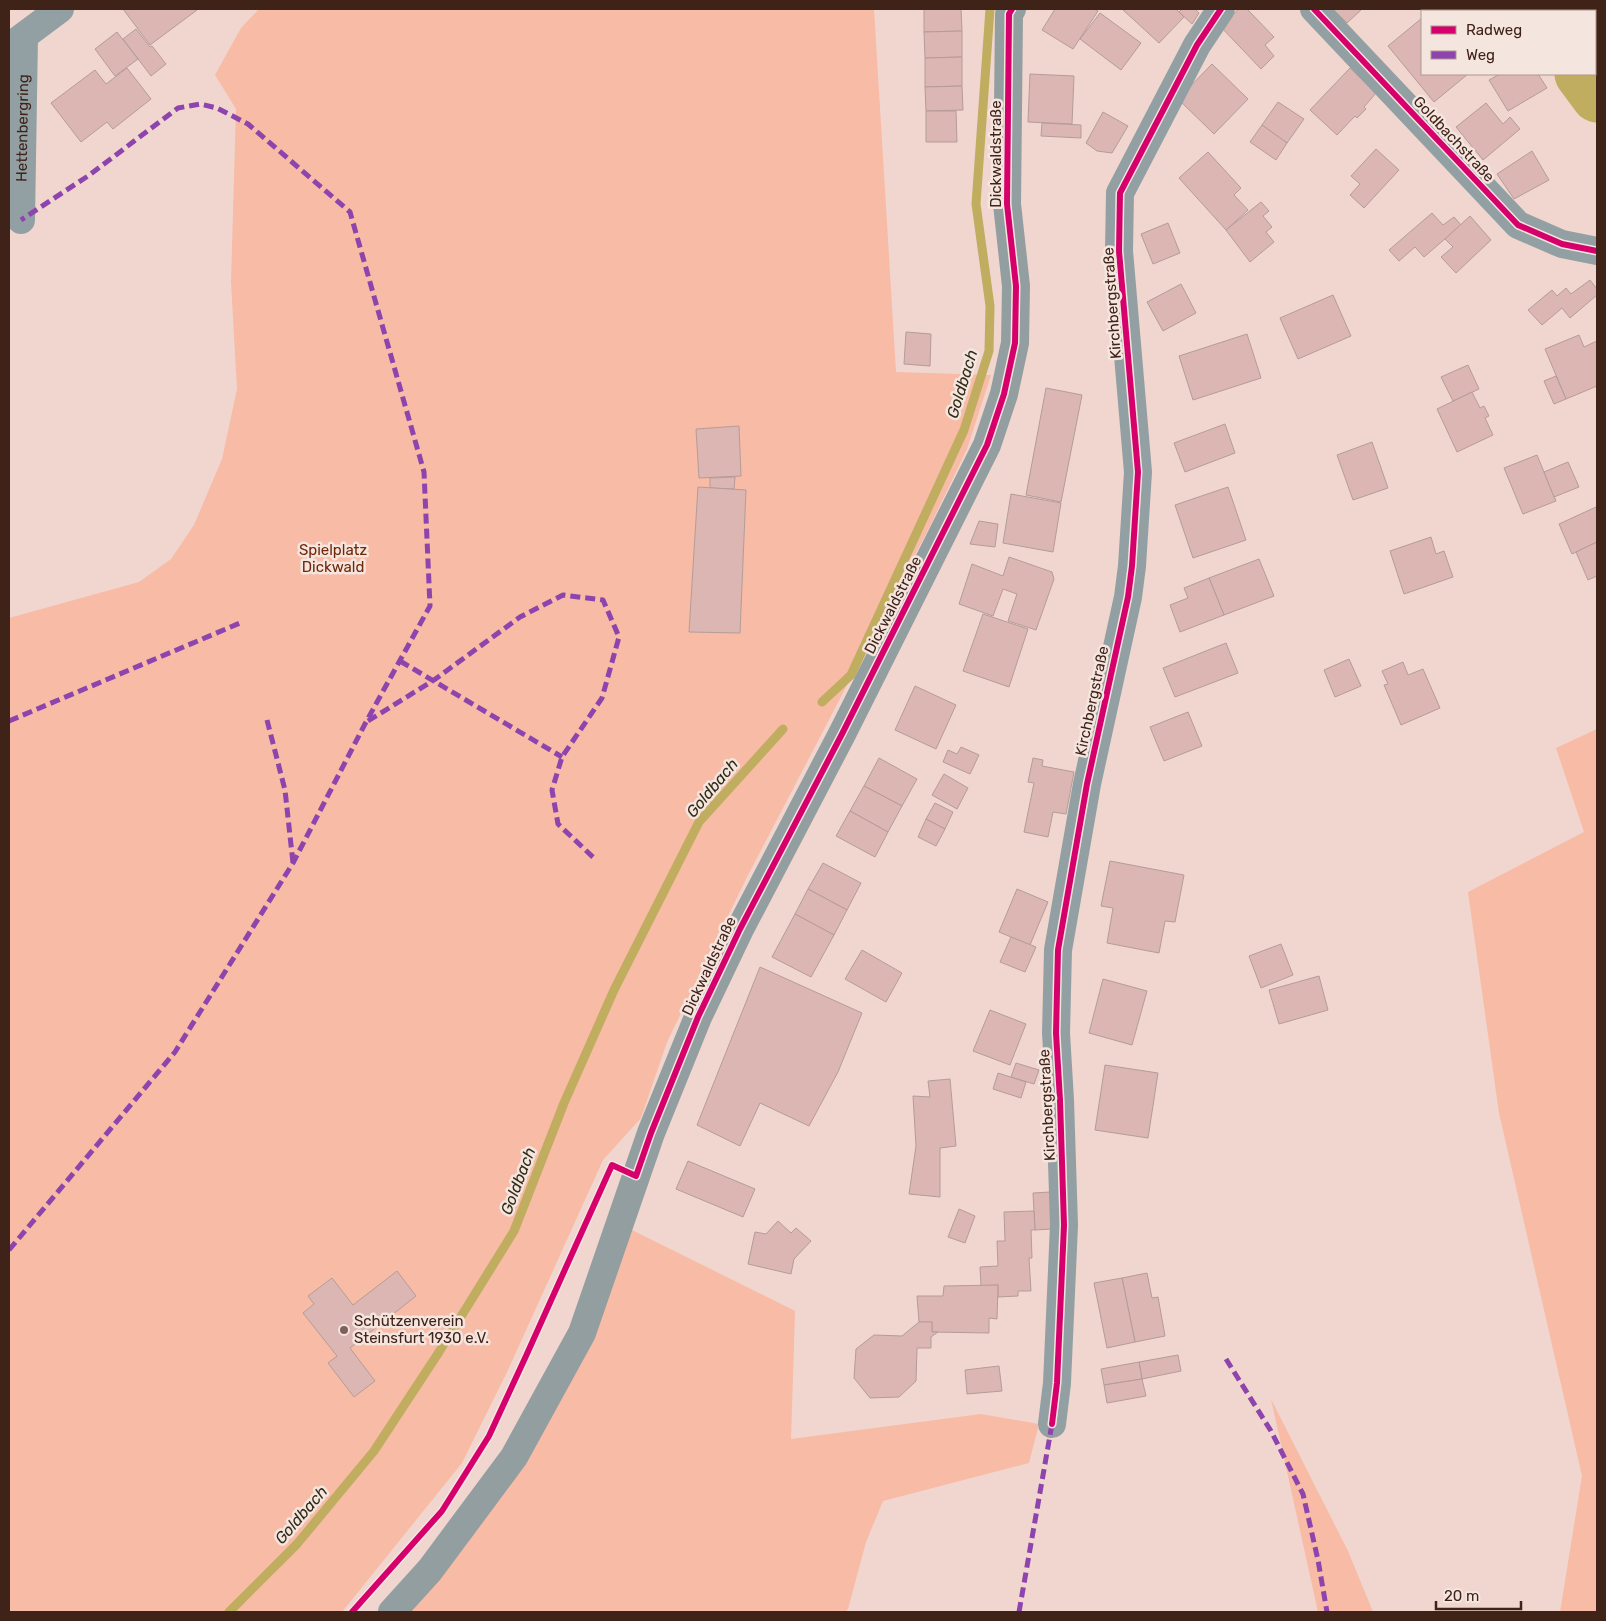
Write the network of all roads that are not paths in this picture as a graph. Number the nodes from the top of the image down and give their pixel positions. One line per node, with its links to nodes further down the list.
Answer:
1 (60, 9): 5 (street, Hettenbergring)
2 (1012, 9): 9 (street, Dickwaldstraße)
3 (1221, 9): 8 (street, Kirchbergstraße)
4 (1314, 9): 7 (street, Goldbachstraße)
5 (16, 42): 6 (street, Hettenbergring)
6 (21, 220)
7 (1597, 251)
8 (1052, 1424)
9 (392, 1612)

